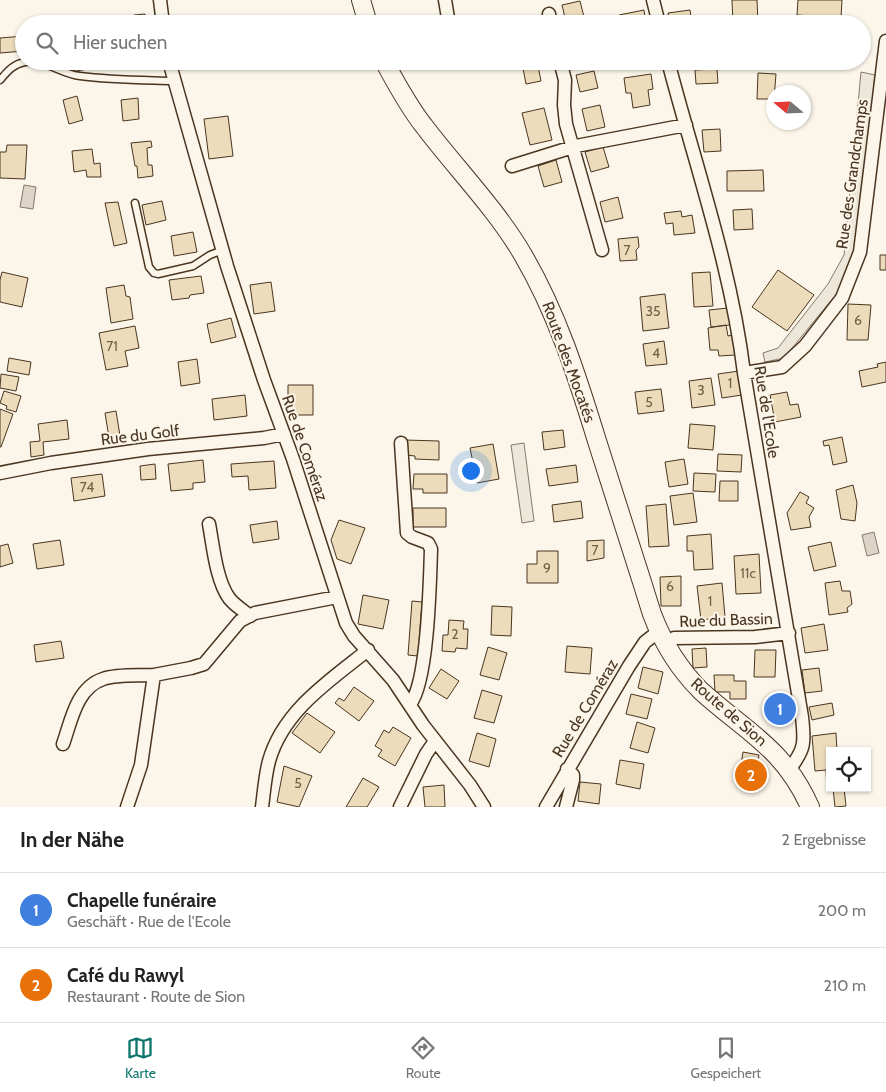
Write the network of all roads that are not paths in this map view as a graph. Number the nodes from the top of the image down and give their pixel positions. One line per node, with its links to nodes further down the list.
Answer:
1 (160, 0): 5 (street)
2 (361, 0): 6 (street)
3 (445, 0): 7 (street)
4 (653, 0): 8 (street)
5 (162, 15)
6 (365, 15)
7 (448, 15)
8 (657, 15)
9 (886, 41): 24 (street, Rue des Grandchamps)
10 (15, 66): 16 (lane)
11 (62, 70): 17 (lane)
12 (171, 70): 17 (street, Rue de Coméraz)
13 (389, 70): 32 (street, Route des Mocatés)
14 (562, 70): 19 (street)
15 (671, 70): 18 (street, Rue de l'Ecole)
16 (0, 80)
17 (173, 81): 22 (street, Rue de Coméraz)
18 (686, 125): 19 (street); 24 (street, Rue de l'Ecole)
19 (572, 147): 20 (street); 23 (street)
20 (512, 166)
21 (135, 202): 22 (lane)
22 (223, 250): 25 (street, Rue de Coméraz)
23 (602, 250)
24 (744, 373): 31 (street, Rue de l'Ecole)
25 (284, 434): 27 (street, Rue du Golf); 29 (street, Rue de Coméraz)
26 (401, 443): 35 (street)
27 (0, 473)
28 (210, 524): 30 (street)
29 (337, 597): 30 (street); 33 (street, Rue de Coméraz)
30 (250, 616): 34 (street)
31 (789, 633): 32 (street, Rue du Bassin); 39 (street, Rue de l'Ecole)
32 (662, 637): 38 (street, Rue de Coméraz); 39 (street, Route de Sion)
33 (368, 650): 35 (street, Rue de Coméraz); 41 (street)
34 (154, 675): 37 (street); 40 (street)
35 (410, 704): 36 (street, Rue de Coméraz)
36 (435, 741): 42 (street); 43 (street, Rue de Coméraz)
37 (63, 744)
38 (567, 769): 44 (street, Rue de Coméraz); 45 (street)
39 (789, 770): 46 (street, Route de Sion)
40 (126, 807)
41 (262, 807)
42 (400, 807)
43 (484, 807)
44 (546, 807)
45 (566, 807)
46 (810, 807)

